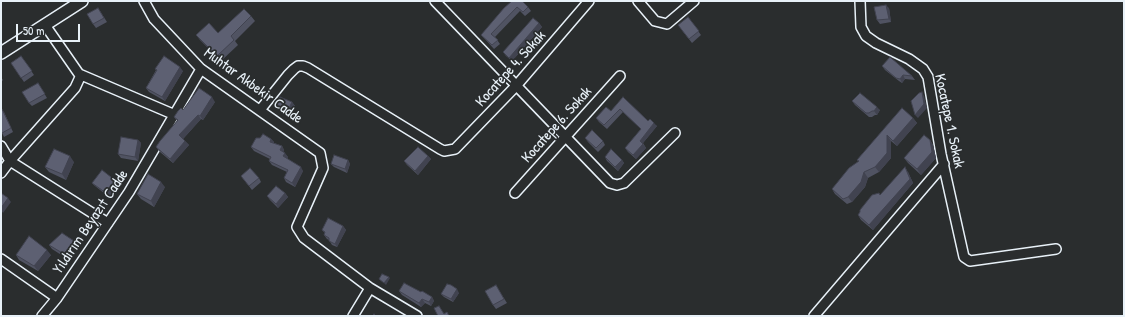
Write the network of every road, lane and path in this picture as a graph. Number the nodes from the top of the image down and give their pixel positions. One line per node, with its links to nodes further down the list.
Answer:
1 (82, 1): 8 (main road)
2 (144, 1): 10 (street, Muhtar Akbekir Cadde)
3 (435, 1): 13 (street)
4 (589, 1): 13 (street, Kocatepe 4. Sokak)
5 (638, 1): 6 (street)
6 (694, 1)
7 (860, 1): 20 (street, Kocatepe 1. Sokak)
8 (45, 25): 9 (main road); 11 (street)
9 (1, 53)
10 (201, 69): 14 (street, Muhtar Akbekir Cadde); 15 (street, Yıldırım Beyazıt Cadde)
11 (81, 75): 15 (street); 19 (street)
12 (620, 76): 17 (street, Kocatepe 6. Sokak)
13 (516, 86): 14 (street, Kocatepe 4. Sokak); 17 (street)
14 (260, 110): 27 (street, Muhtar Akbekir Cadde)
15 (175, 115): 24 (street, Yıldırım Beyazıt Cadde)
16 (675, 133): 17 (street)
17 (566, 136): 23 (street, Kocatepe 6. Sokak)
18 (1, 146): 19 (street)
19 (10, 161): 21 (street); 22 (street); 24 (street)
20 (944, 164): 25 (street, Kocatepe 1. Sokak); 32 (street)
21 (1, 166)
22 (1, 173)
23 (515, 193)
24 (108, 223): 28 (street, Yıldırım Beyazıt Cadde)
25 (1056, 249)
26 (1, 259): 28 (street)
27 (370, 288): 30 (street); 31 (street)
28 (57, 298): 29 (street, Yıldırım Beyazıt Cadde)
29 (42, 316)
30 (352, 316)
31 (417, 316)
32 (814, 316)

